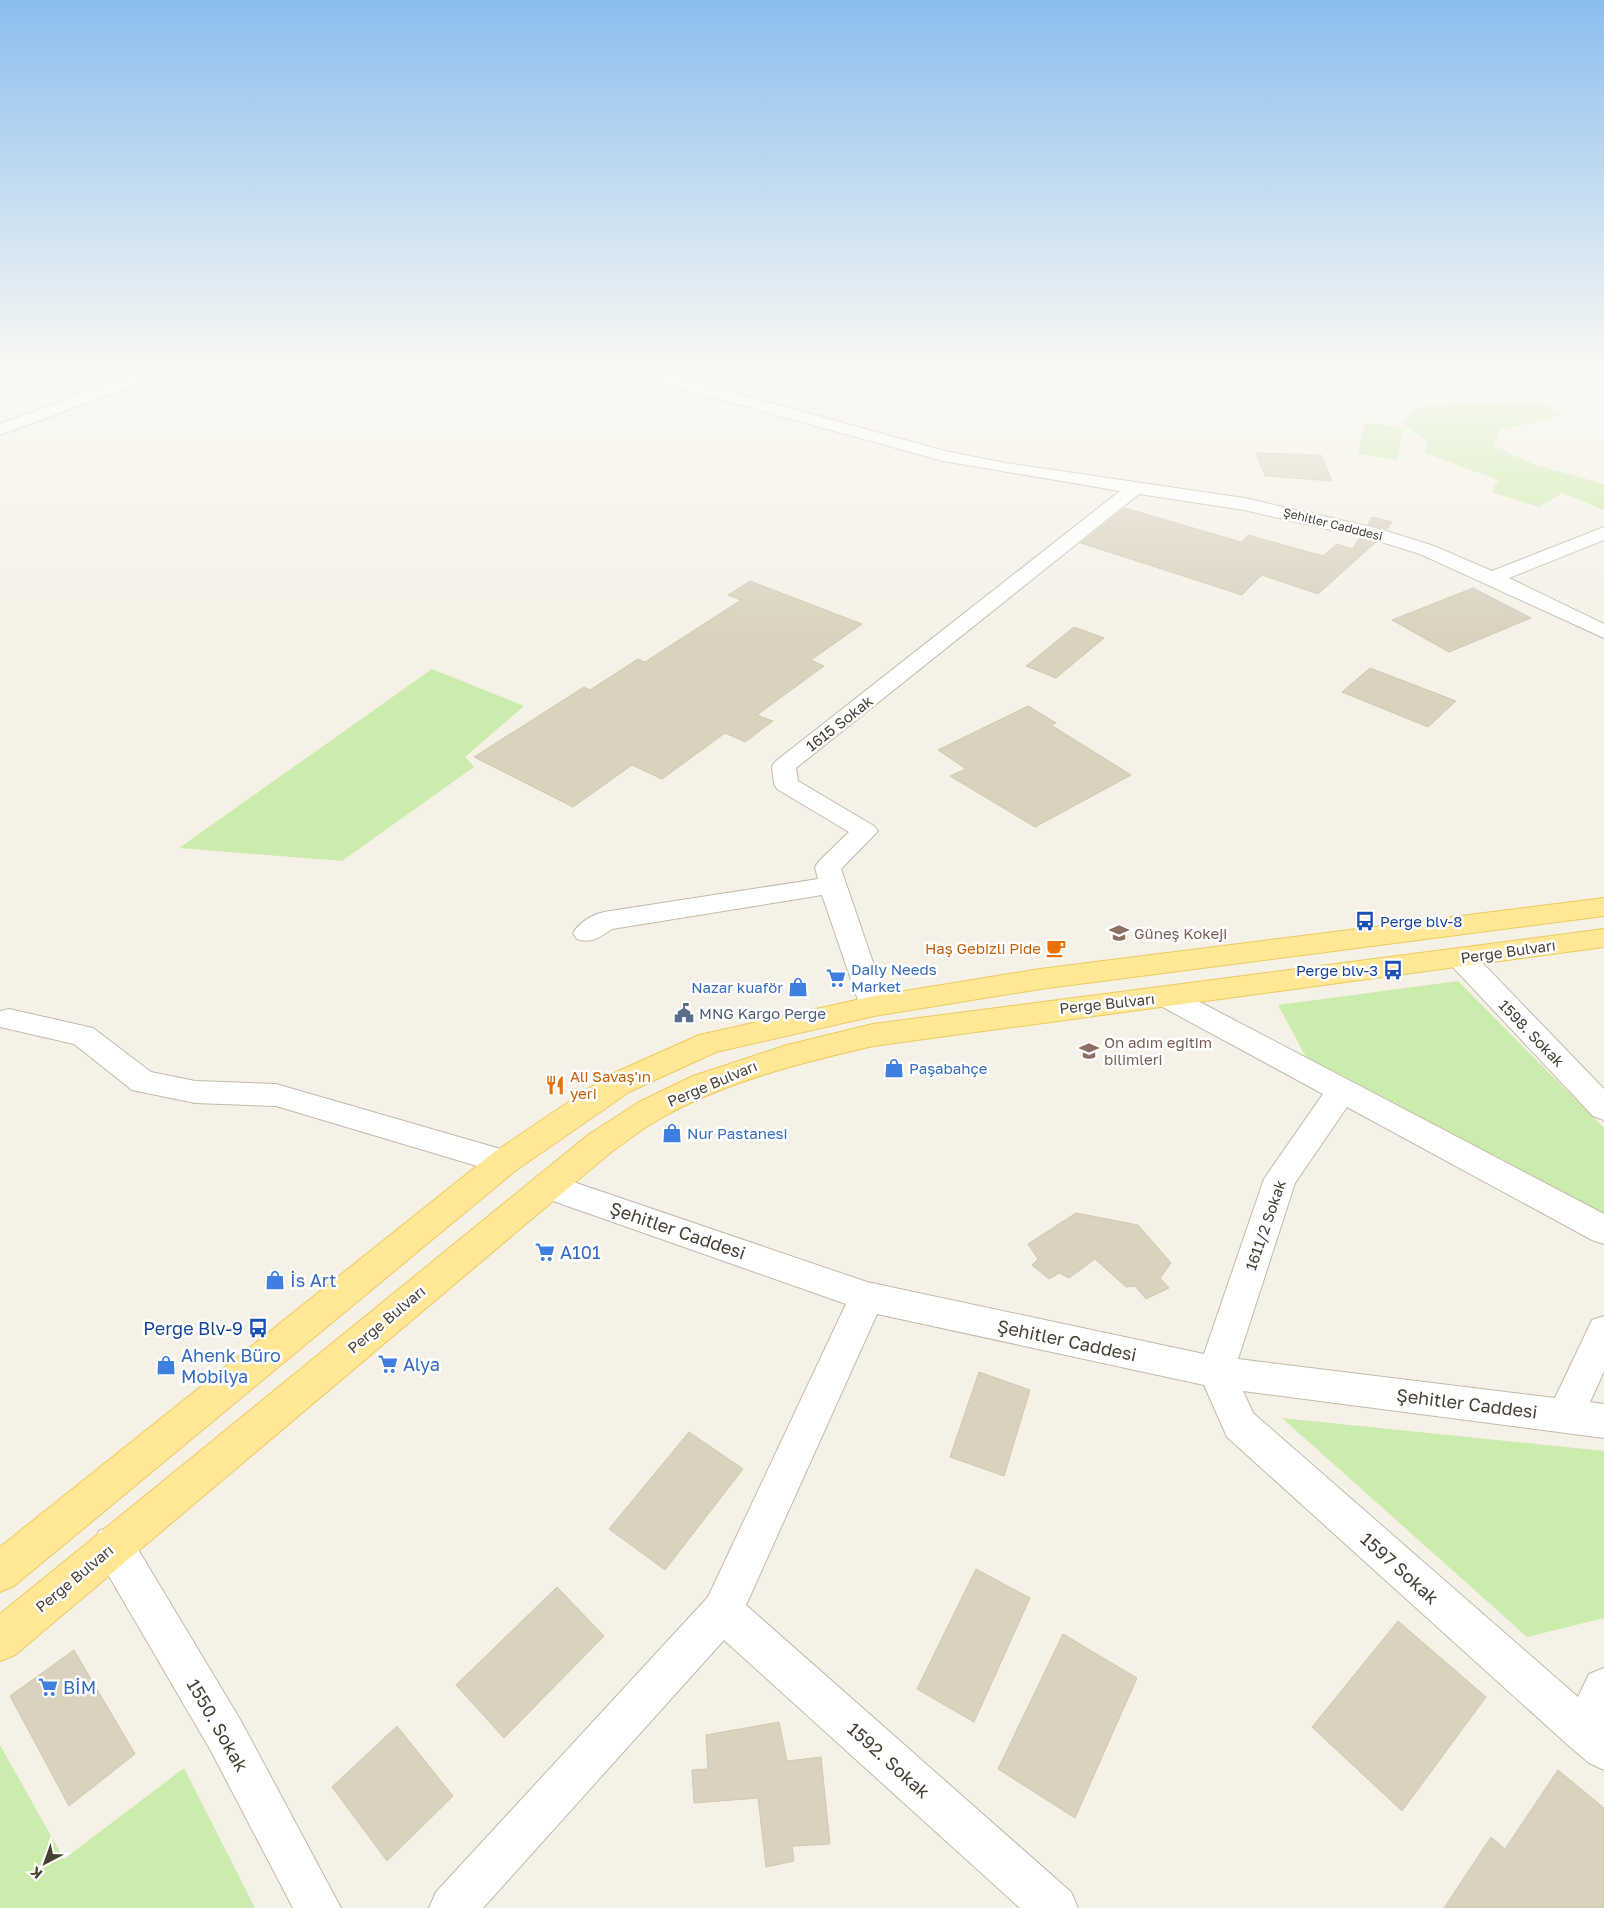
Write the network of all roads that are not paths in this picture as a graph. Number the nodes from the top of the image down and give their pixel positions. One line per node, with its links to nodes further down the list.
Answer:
1 (960, 459): 2 (street, Şehitler Cadddesi)
2 (1136, 487): 4 (street, Şehitler Cadddesi); 6 (street, 1615 Sokak)
3 (1604, 533): 4 (street)
4 (1492, 578): 5 (street, Şehitler Cadddesi)
5 (1604, 632)
6 (832, 885): 8 (street); 12 (street, 1615 Sokak)
7 (1604, 907): 12 (main road, Perge Bulvarı)
8 (587, 933)
9 (1604, 938): 10 (main road, Perge Bulvarı)
10 (1460, 957): 11 (main road, Perge Bulvarı); 15 (street, 1598. Sokak)
11 (1167, 997): 14 (street); 17 (main road, Perge Bulvarı)
12 (874, 1006): 16 (main road, Perge Bulvarı)
13 (9, 1020): 16 (street)
14 (1341, 1091): 18 (street); 21 (street, 1611/2 Sokak)
15 (1604, 1108)
16 (504, 1162): 25 (main road, Perge Bulvarı)
17 (547, 1186): 19 (street, Şehitler Caddesi); 24 (main road, Perge Bulvarı)
18 (1604, 1230)
19 (867, 1297): 21 (street, Şehitler Caddesi); 26 (street)
20 (1604, 1332): 22 (street)
21 (1216, 1372): 22 (street, Şehitler Caddesi); 29 (street, 1597 Sokak)
22 (1566, 1415): 23 (street, Şehitler Caddesi)
23 (1604, 1421)
24 (113, 1545): 27 (main road, Perge Bulvarı); 30 (street, 1550. Sokak)
25 (0, 1572)
26 (722, 1612): 31 (street); 32 (street, 1592. Sokak)
27 (0, 1640)
28 (1604, 1689): 29 (street)
29 (1594, 1740)
30 (318, 1908)
31 (452, 1908)
32 (1055, 1908)

